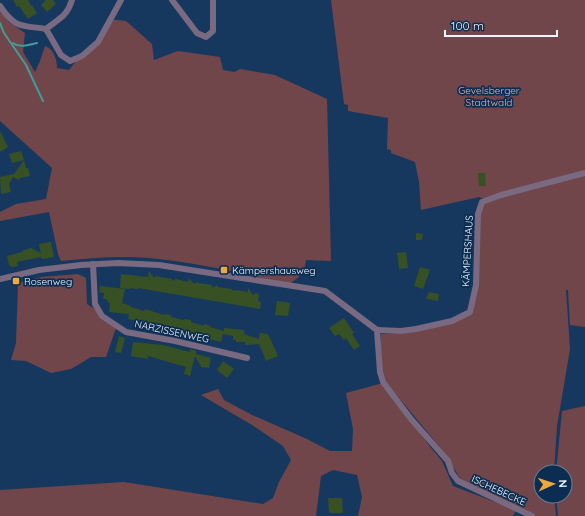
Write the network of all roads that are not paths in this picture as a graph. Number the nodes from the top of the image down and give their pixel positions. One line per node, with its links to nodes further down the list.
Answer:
1 (72, 0): 6 (street)
2 (121, 0): 6 (street)
3 (172, 0): 4 (street)
4 (213, 0)
5 (0, 6): 6 (street)
6 (46, 30)
7 (585, 173): 10 (street, KÄMPERSHAUS)
8 (93, 264): 9 (street); 10 (street); 11 (street, NARZISSENWEG)
9 (0, 279)
10 (377, 330): 12 (street, ISCHEBECKE)
11 (247, 358)
12 (532, 516)

